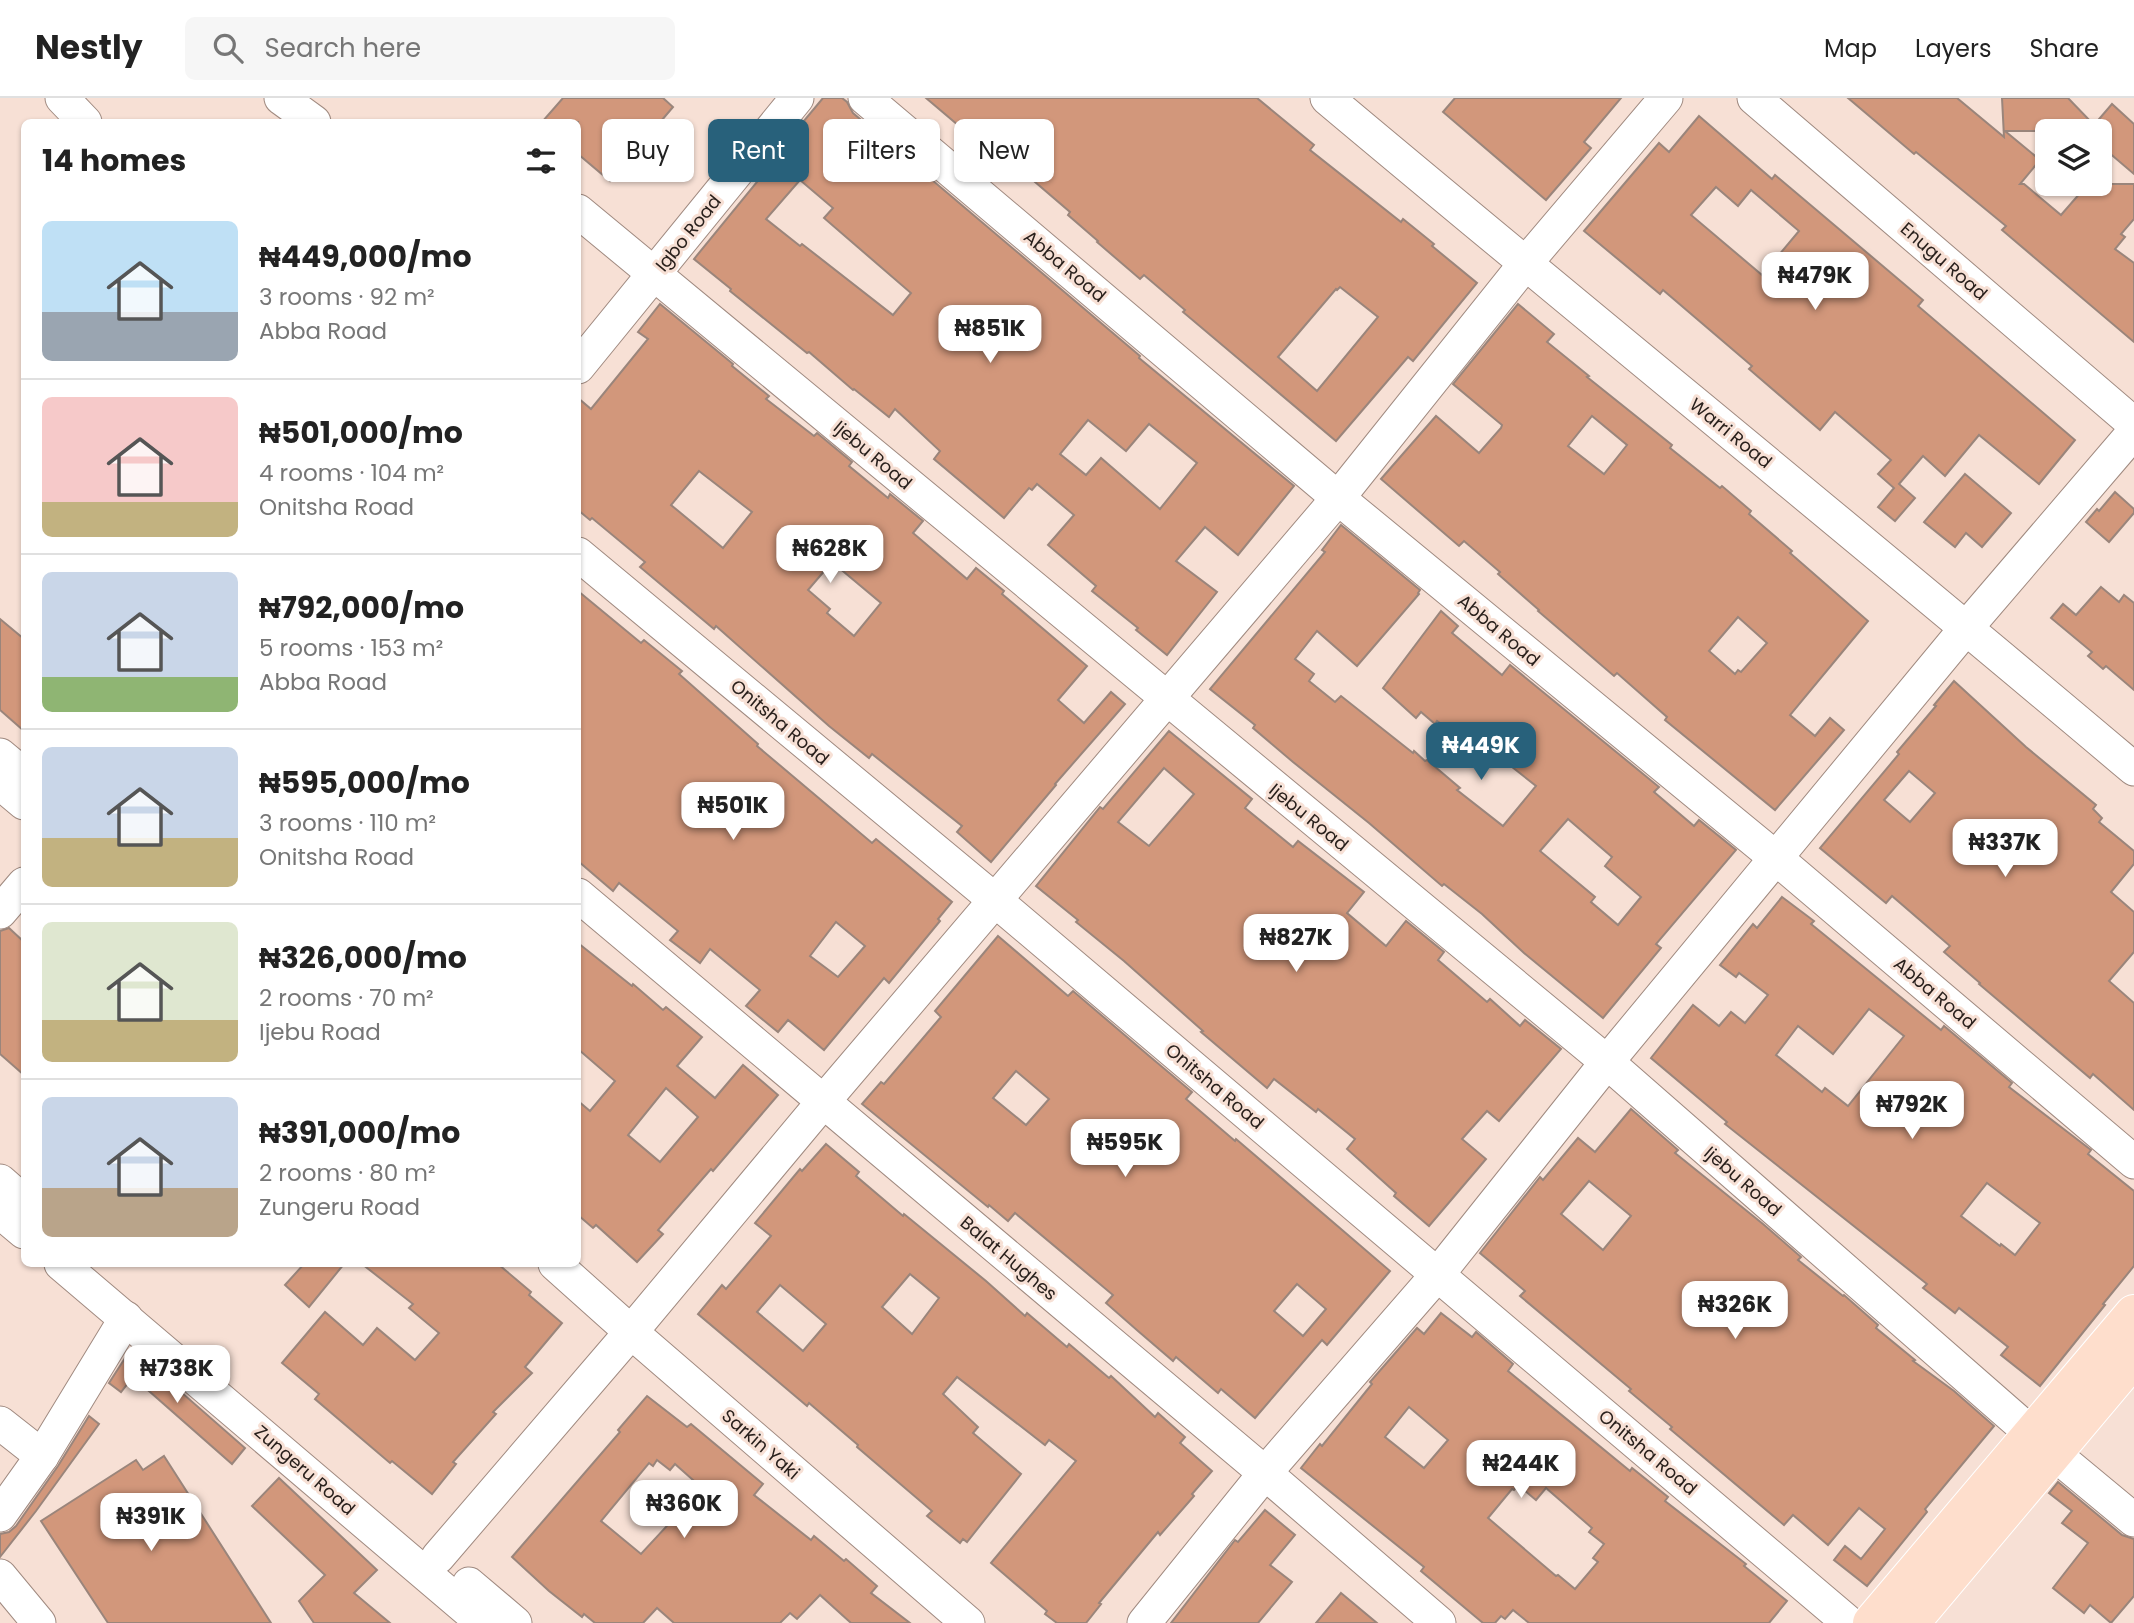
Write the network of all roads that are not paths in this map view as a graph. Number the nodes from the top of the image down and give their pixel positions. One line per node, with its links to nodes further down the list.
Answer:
1 (62, 98): 8 (street)
2 (281, 98): 9 (street)
3 (797, 98): 12 (street, Igbo Road)
4 (865, 98): 16 (street, Abba Road)
5 (1327, 98): 11 (street, Warri Road)
6 (1666, 98): 11 (street)
7 (1754, 98): 14 (street, Enugu Road)
8 (82, 119)
9 (310, 119)
10 (581, 213): 12 (street, Ijebu Road)
11 (1525, 264): 16 (street); 18 (street, Warri Road)
12 (656, 274): 13 (street, Igbo Road); 19 (street, Ijebu Road)
13 (581, 363)
14 (2134, 424)
15 (2134, 432): 18 (street)
16 (1338, 498): 19 (street); 25 (street, Abba Road)
17 (581, 556): 28 (street, Onitsha Road)
18 (1967, 627): 21 (street, Warri Road); 25 (street)
19 (1167, 699): 28 (street); 30 (street, Ijebu Road)
20 (0, 755): 22 (street)
21 (2134, 769)
22 (21, 772)
23 (0, 783): 24 (street)
24 (21, 800)
25 (1777, 859): 30 (street); 32 (street, Abba Road)
26 (21, 888): 29 (street)
27 (581, 898): 31 (street, Balat Hughes)
28 (996, 901): 31 (street); 40 (street, Onitsha Road)
29 (0, 912)
30 (1607, 1062): 40 (street); 46 (street, Ijebu Road)
31 (823, 1102): 43 (street); 48 (street, Balat Hughes)
32 (2134, 1162)
33 (0, 1181): 34 (street)
34 (21, 1199)
35 (0, 1212): 36 (street)
36 (21, 1230)
37 (65, 1267): 42 (street, Zungeru Road)
38 (100, 1267): 51 (street)
39 (558, 1267): 43 (street, Sarkin Yaki)
40 (1438, 1274): 48 (street); 59 (street, Onitsha Road)
41 (2134, 1314): 46 (main road)
42 (125, 1318): 47 (street); 54 (street, Zungeru Road)
43 (631, 1332): 51 (street); 56 (street, Sarkin Yaki)
44 (2134, 1357): 46 (main road)
45 (0, 1423): 47 (street)
46 (2042, 1443): 50 (street, Ijebu Road); 60 (main road); 61 (main road)
47 (42, 1456): 49 (street)
48 (1265, 1473): 57 (street); 58 (street, Balat Hughes)
49 (0, 1515)
50 (2134, 1520)
51 (438, 1557): 55 (street)
52 (0, 1576): 53 (street)
53 (39, 1623)
54 (483, 1623)
55 (515, 1623)
56 (968, 1623)
57 (1144, 1623)
58 (1439, 1623)
59 (1849, 1623)
60 (1872, 1623)
61 (1910, 1623)

